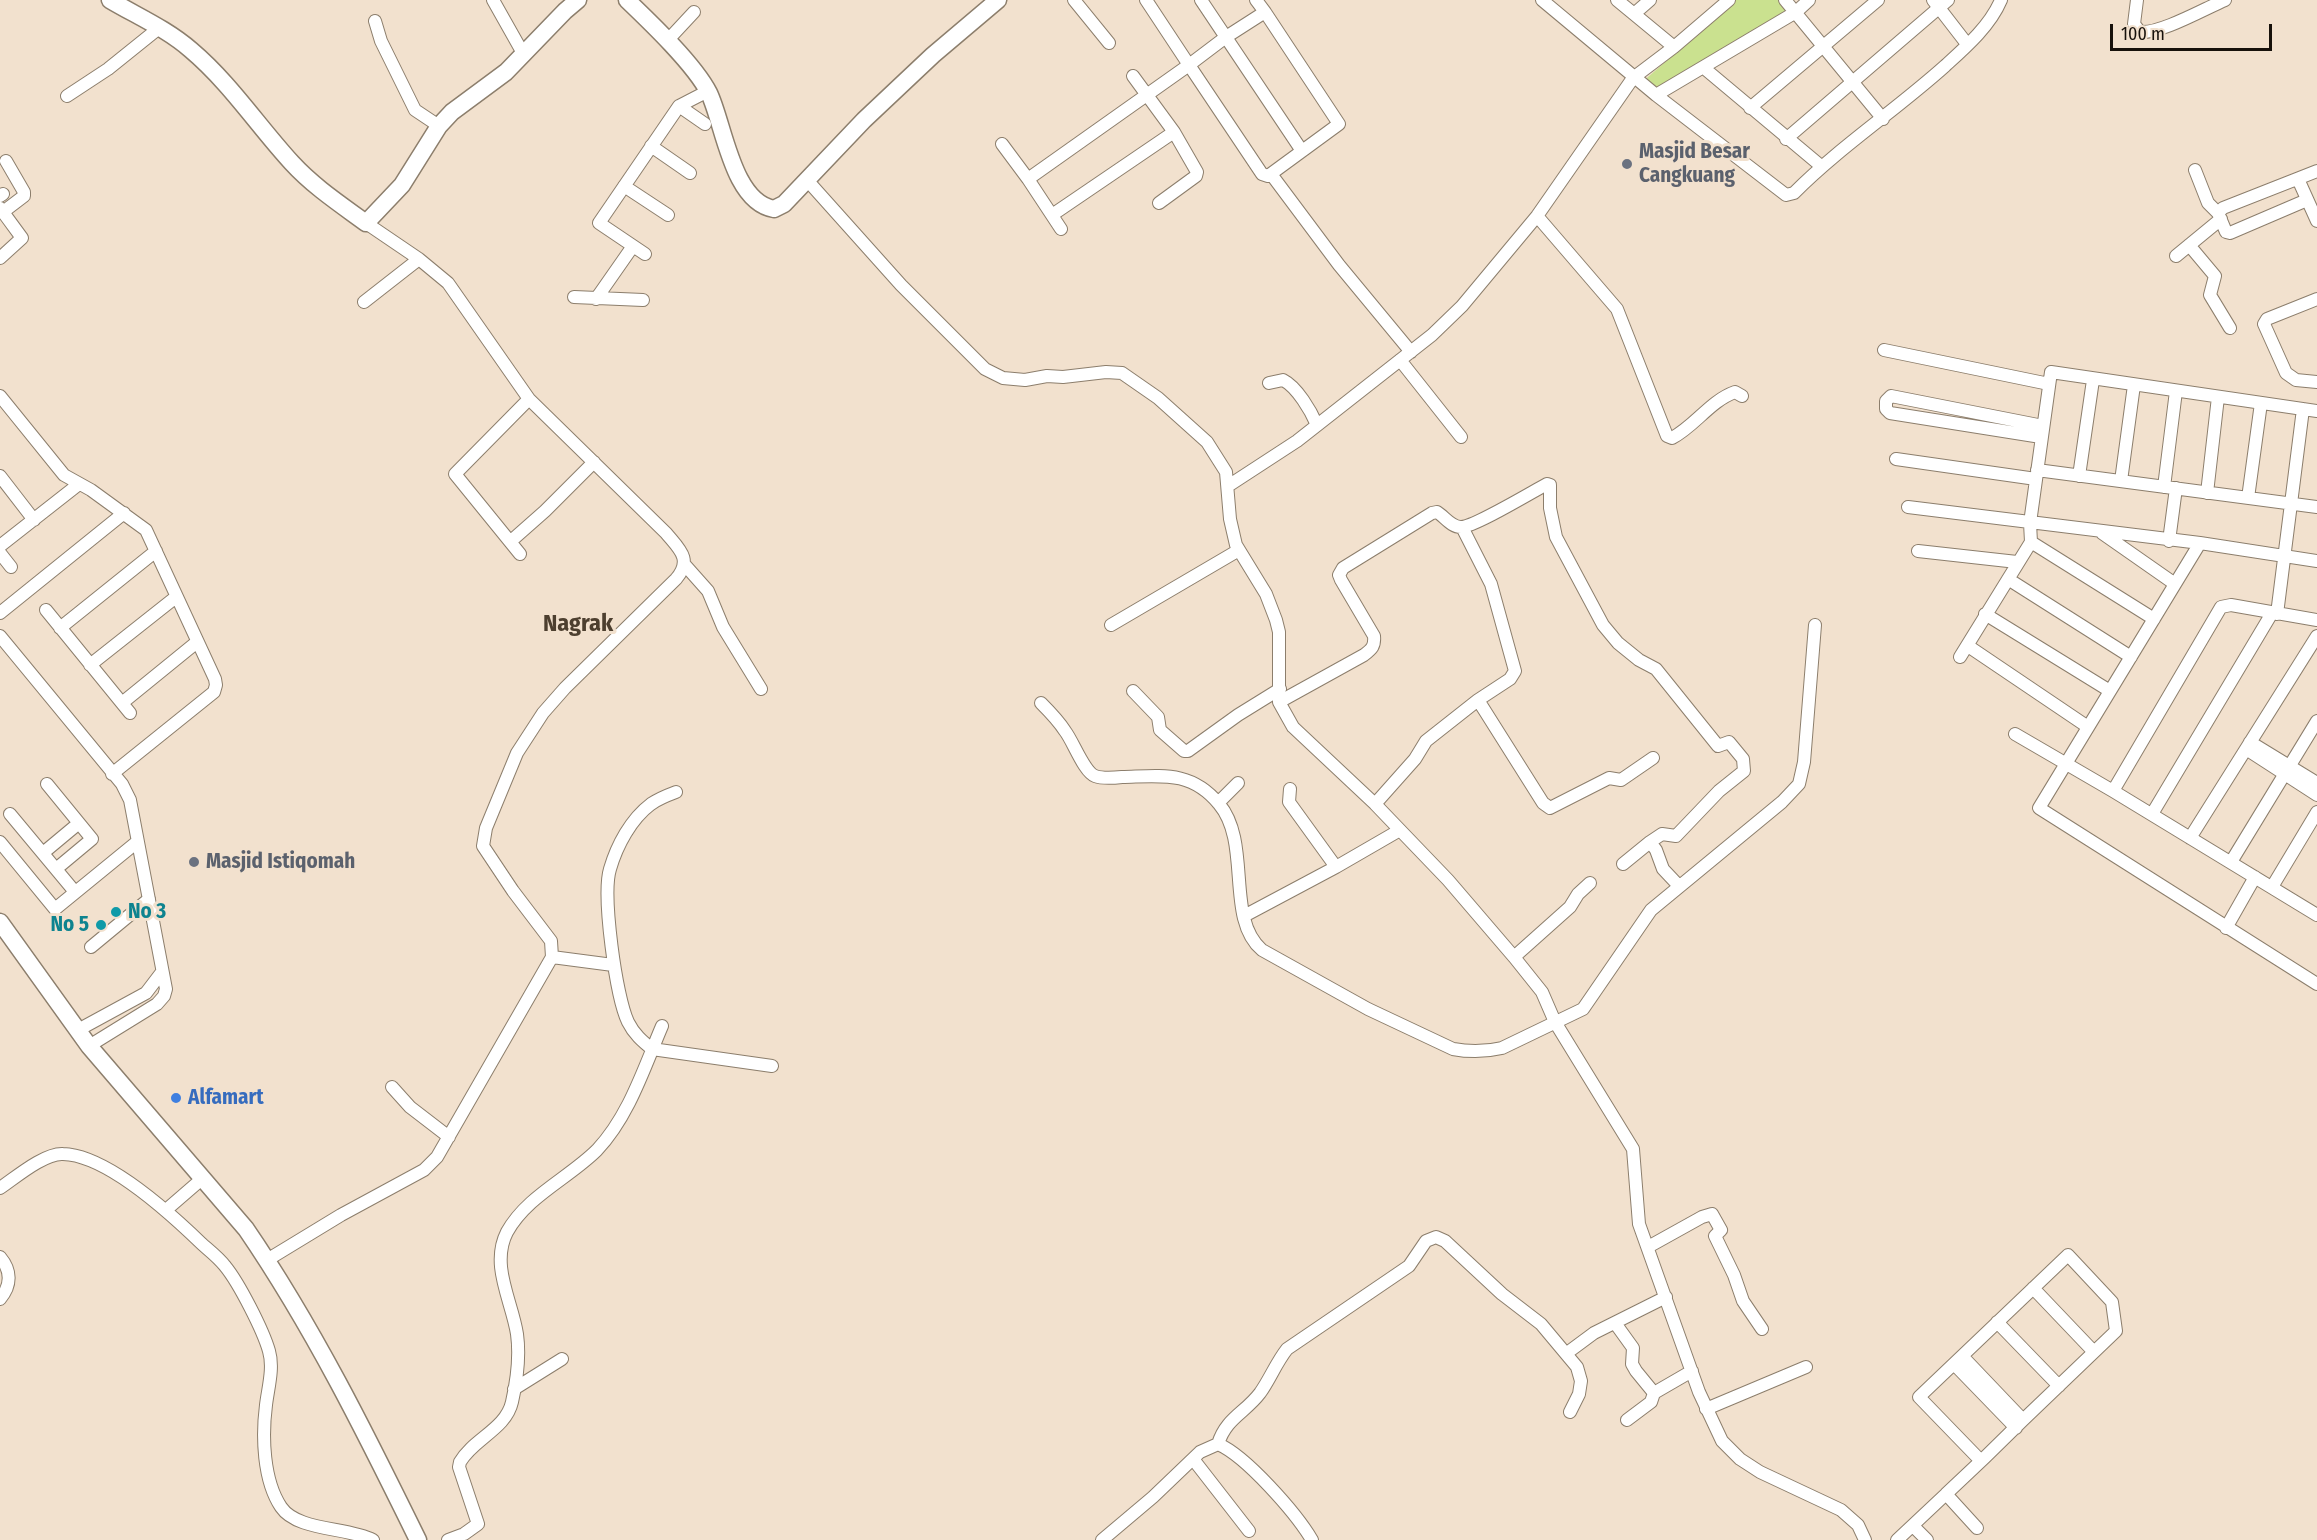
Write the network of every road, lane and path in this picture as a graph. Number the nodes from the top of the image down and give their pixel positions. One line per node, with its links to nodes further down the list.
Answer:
1 (110, 0): 26 (street)
2 (494, 0): 33 (street)
3 (578, 0): 33 (street)
4 (627, 0): 28 (street)
5 (998, 0): 61 (street)
6 (1074, 0): 29 (street)
7 (1146, 0): 34 (street)
8 (1201, 0): 27 (street)
9 (1256, 0): 22 (street)
10 (1542, 0): 37 (street)
11 (1617, 0): 24 (street)
12 (1650, 0): 24 (street)
13 (1729, 0): 31 (street)
14 (1785, 0): 23 (street)
15 (1809, 0): 23 (street)
16 (1878, 0): 32 (street)
17 (2001, 0): 30 (street)
18 (2137, 0): 19 (street)
19 (2225, 0)
20 (1940, 3): 30 (street); 38 (street)
21 (694, 12): 28 (street)
22 (1264, 12): 27 (street); 52 (street)
23 (1796, 12): 32 (street); 35 (street)
24 (1634, 14): 31 (street)
25 (375, 21): 47 (street)
26 (159, 28): 41 (street); 71 (street)
27 (1226, 37): 34 (street); 52 (street)
28 (667, 41): 39 (street)
29 (1109, 43)
30 (1967, 44): 45 (street)
31 (1674, 47): 37 (street)
32 (1822, 48): 38 (street); 44 (street)
33 (524, 55): 47 (street)
34 (1189, 65): 42 (street); 58 (street)
35 (1704, 68): 40 (street); 44 (street)
36 (1133, 76): 42 (street)
37 (1634, 78): 40 (street); 68 (street)
38 (1853, 83): 45 (street); 49 (street)
39 (708, 91): 43 (street); 61 (street)
40 (1656, 94): 54 (street)
41 (67, 96)
42 (1148, 96): 48 (street); 59 (street)
43 (678, 106): 46 (street); 51 (street)
44 (1750, 108): 49 (street)
45 (1883, 119): 54 (street)
46 (705, 124)
47 (439, 126): 71 (street)
48 (1174, 132): 64 (street); 66 (street)
49 (1786, 139): 54 (street)
50 (1002, 144): 59 (street)
51 (651, 146): 57 (street); 62 (street)
52 (1302, 151): 58 (street)
53 (6, 161): 65 (street)
54 (1821, 166)
55 (2195, 170): 69 (street)
56 (2317, 171): 60 (street)
57 (690, 173)
58 (1271, 174): 86 (street)
59 (1028, 179): 66 (street)
60 (2298, 179): 63 (street); 69 (street)
61 (807, 180): 111 (street)
62 (624, 186): 67 (street); 74 (street)
63 (2307, 200): 69 (street); 70 (street)
64 (1159, 203)
65 (1, 210): 77 (street)
66 (1052, 215): 72 (street)
67 (668, 216)
68 (1537, 216): 86 (street); 95 (street)
69 (2220, 216): 73 (street)
70 (2317, 221)
71 (366, 224): 78 (street)
72 (1061, 229)
73 (2189, 245): 76 (street); 84 (street)
74 (633, 246): 75 (street); 80 (street)
75 (645, 254)
76 (2176, 256)
77 (0, 258)
78 (419, 259): 82 (street); 97 (street)
79 (574, 297): 80 (street)
80 (596, 298): 81 (street)
81 (643, 300)
82 (364, 302)
83 (2315, 303): 89 (street)
84 (2230, 328)
85 (1884, 350): 91 (street)
86 (1411, 351): 87 (street)
87 (1400, 360): 101 (street); 103 (street)
88 (2093, 380): 91 (street); 92 (street); 108 (street)
89 (2317, 382)
90 (1269, 383): 101 (street)
91 (2049, 384): 102 (street)
92 (2134, 385): 93 (street); 109 (street)
93 (2176, 391): 96 (street); 112 (street)
94 (0, 396): 110 (street)
95 (1742, 396)
96 (2218, 397): 98 (street); 113 (street)
97 (529, 399): 105 (street); 123 (street)
98 (2261, 403): 99 (street); 114 (street)
99 (2303, 409): 100 (street); 115 (street)
100 (2317, 411)
101 (1317, 425): 111 (street)
102 (2042, 431): 102 (street); 106 (street)
103 (1461, 437)
104 (1896, 459): 106 (street)
105 (594, 462): 123 (street); 136 (street)
106 (2036, 475): 108 (street); 120 (street)
107 (0, 476): 119 (street)
108 (2079, 476): 109 (street)
109 (2121, 481): 112 (street)
110 (79, 484): 118 (street); 119 (street)
111 (1228, 486): 128 (street)
112 (2170, 488): 113 (street); 124 (street)
113 (2207, 492): 114 (street)
114 (2248, 498): 115 (street)
115 (2291, 504): 117 (street); 133 (street)
116 (1908, 507): 120 (street)
117 (2317, 507)
118 (124, 513): 129 (street); 142 (street)
119 (34, 519): 127 (street)
120 (2030, 523): 122 (street); 125 (street)
121 (1462, 527): 161 (street); 162 (street); 189 (street)
122 (2101, 532): 124 (street); 139 (street)
123 (511, 541): 132 (street)
124 (2169, 541): 126 (street)
125 (2031, 542): 135 (street); 145 (street)
126 (2200, 543): 133 (street); 139 (street)
127 (0, 546)
128 (1239, 550): 147 (street); 158 (street)
129 (156, 551): 140 (street); 149 (street)
130 (1918, 551): 135 (street)
131 (0, 553): 137 (street)
132 (520, 554)
133 (2285, 557): 134 (street); 144 (street)
134 (2317, 561)
135 (2017, 562): 138 (street)
136 (684, 564): 157 (street); 206 (street)
137 (11, 567)
138 (2008, 579): 143 (street); 155 (street)
139 (2175, 584): 145 (street)
140 (176, 597): 152 (street); 156 (street)
141 (46, 610): 149 (street)
142 (0, 613)
143 (1985, 614): 153 (street); 160 (street)
144 (2275, 614): 146 (street); 176 (street); 183 (street)
145 (2154, 619): 155 (street)
146 (2317, 620)
147 (1111, 625)
148 (1815, 625): 197 (street)
149 (60, 628): 156 (street)
150 (0, 636): 171 (street)
151 (2317, 636): 167 (street)
152 (197, 642): 156 (street); 171 (street)
153 (1968, 646): 154 (street); 165 (street)
154 (1960, 657)
155 (2131, 657): 160 (street)
156 (90, 665)
157 (761, 689)
158 (1280, 689): 159 (street); 162 (street)
159 (1133, 691)
160 (2110, 691): 165 (street)
161 (1478, 699): 168 (street); 180 (street)
162 (1279, 702): 180 (street)
163 (1041, 703): 179 (street)
164 (2317, 721): 170 (street)
165 (2088, 727): 169 (street)
166 (2015, 735): 169 (street)
167 (2248, 746): 170 (street); 186 (street)
168 (1653, 758)
169 (2066, 763): 176 (street); 204 (street)
170 (2287, 770): 173 (street); 178 (street); 191 (street)
171 (112, 774): 188 (street)
172 (1238, 783): 179 (street)
173 (2317, 783)
174 (47, 784): 184 (street)
175 (1290, 789): 193 (street)
176 (2113, 791): 183 (street)
177 (676, 792): 208 (street)
178 (2317, 795)
179 (1218, 802): 202 (street)
180 (1374, 804): 185 (street)
181 (2317, 812): 198 (street)
182 (10, 814): 190 (street)
183 (2152, 814): 186 (street)
184 (79, 823): 190 (street); 194 (street)
185 (1400, 830): 193 (street); 207 (street)
186 (2190, 838): 191 (street)
187 (0, 842): 199 (street)
188 (137, 842): 199 (street); 200 (street)
189 (1650, 842): 192 (street); 197 (street)
190 (43, 853): 194 (street)
191 (2231, 862): 195 (street)
192 (1623, 864)
193 (1336, 867): 202 (street)
194 (56, 869): 199 (street)
195 (2255, 877): 198 (street); 204 (street)
196 (1590, 883): 207 (street)
197 (1679, 886): 211 (street)
198 (2272, 887): 201 (street)
199 (75, 892)
200 (149, 899): 205 (street); 209 (street)
201 (2316, 911)
202 (1244, 916): 211 (street)
203 (0, 922): 213 (street)
204 (2226, 928): 210 (street)
205 (91, 947)
206 (552, 957): 208 (street); 218 (street)
207 (1514, 957): 211 (street)
208 (613, 965): 215 (street)
209 (162, 972): 213 (street); 214 (street)
210 (2317, 984)
211 (1555, 1022): 222 (street)
212 (662, 1026): 215 (street)
213 (78, 1030): 214 (street)
214 (89, 1046): 219 (street)
215 (652, 1049): 216 (street); 238 (street)
216 (772, 1066)
217 (392, 1087): 218 (street)
218 (449, 1137): 224 (street)
219 (203, 1178): 221 (street); 224 (street)
220 (0, 1188): 221 (street)
221 (166, 1210): 251 (street)
222 (1648, 1247): 226 (street); 230 (street)
223 (0, 1257): 227 (street)
224 (267, 1260): 252 (street)
225 (2033, 1288): 228 (street); 231 (street); 231 (street)
226 (1666, 1297): 229 (street); 236 (street)
227 (0, 1299)
228 (1997, 1322): 234 (street); 237 (street)
229 (1615, 1323): 232 (street); 239 (street)
230 (1762, 1329)
231 (2094, 1352): 237 (street)
232 (1566, 1353): 241 (street); 244 (street)
233 (562, 1359): 238 (street)
234 (1958, 1360): 243 (street); 246 (street)
235 (1806, 1366): 240 (street)
236 (1692, 1371): 239 (street); 240 (street)
237 (2059, 1386): 243 (street)
238 (514, 1389): 253 (street)
239 (1654, 1393): 242 (street)
240 (1706, 1409): 256 (street)
241 (1570, 1412)
242 (1627, 1420)
243 (2020, 1424): 246 (street)
244 (1218, 1444): 245 (street); 255 (street)
245 (1193, 1459): 250 (street); 254 (street)
246 (1981, 1461): 247 (street)
247 (1946, 1494): 248 (street); 249 (street)
248 (1913, 1526): 257 (street); 258 (street)
249 (1977, 1528)
250 (1250, 1531)
251 (373, 1540)
252 (418, 1540)
253 (448, 1540)
254 (1102, 1540)
255 (1312, 1540)
256 (1865, 1540)
257 (1897, 1540)
258 (1927, 1540)

